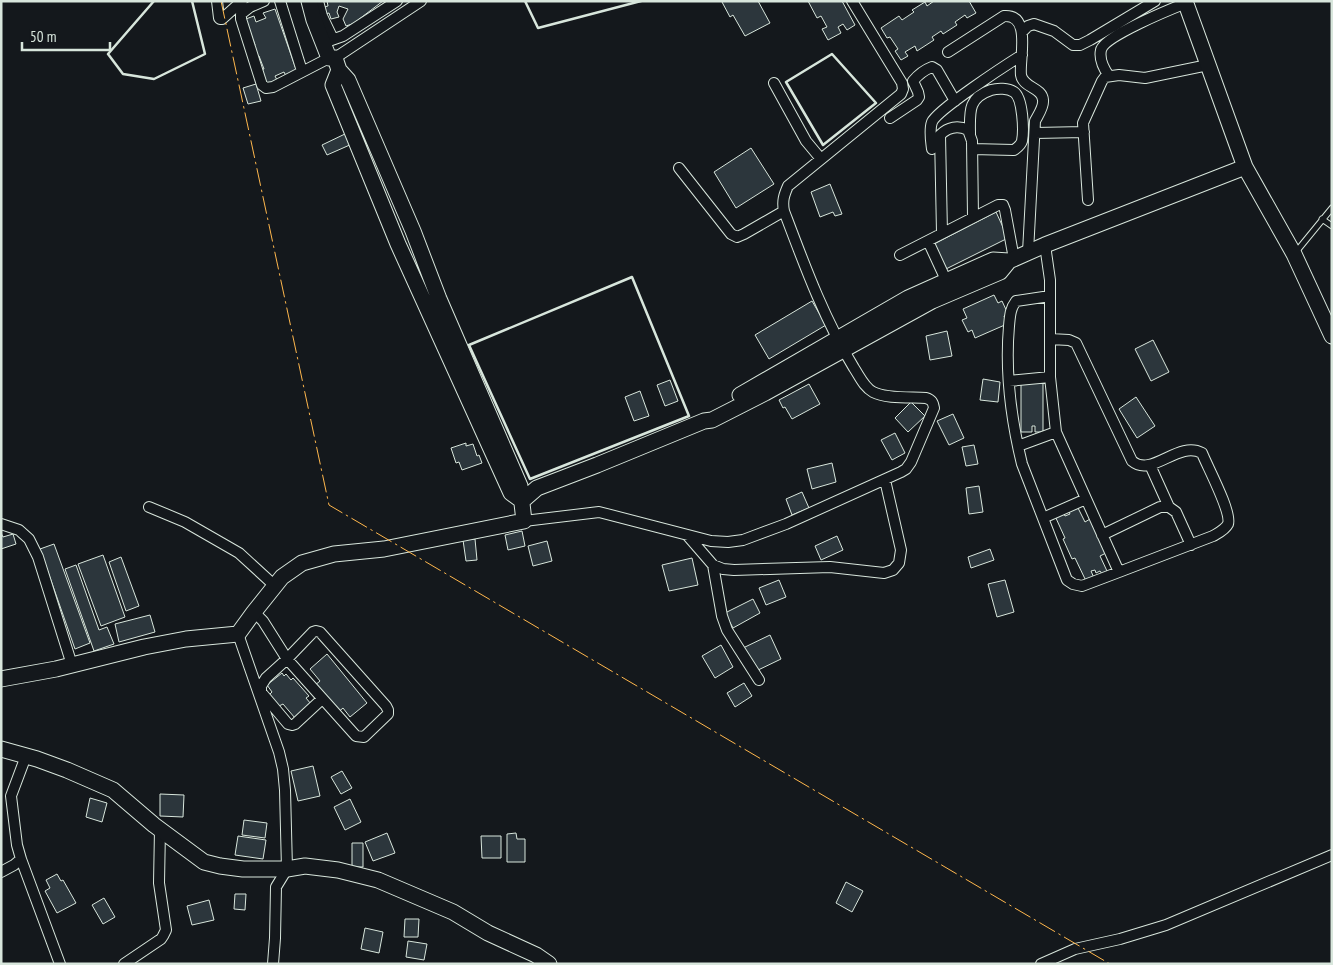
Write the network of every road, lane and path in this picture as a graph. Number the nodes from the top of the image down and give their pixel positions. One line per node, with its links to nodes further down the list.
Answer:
1 (217, 1): 2 (street)
2 (242, 1)
3 (264, 1): 18 (street)
4 (280, 1): 18 (street)
5 (308, 1): 13 (street)
6 (318, 1): 13 (street)
7 (397, 1): 13 (street)
8 (421, 1): 16 (street)
9 (852, 1): 28 (street)
10 (1155, 1): 12 (street)
11 (1186, 2): 17 (street); 19 (street)
12 (1022, 32): 14 (street); 15 (street)
13 (328, 41): 16 (street)
14 (948, 52)
15 (1022, 55): 21 (street); 24 (street)
16 (334, 62): 18 (street); 57 (street)
17 (1208, 65): 19 (street); 29 (street)
18 (302, 71)
19 (1109, 76): 23 (street)
20 (774, 83): 28 (street)
21 (955, 102): 22 (street); 26 (street)
22 (890, 118)
23 (1084, 132): 24 (street); 31 (street)
24 (1034, 133): 40 (street)
25 (970, 135): 27 (street); 27 (street); 37 (street)
26 (932, 149)
27 (972, 149): 34 (street)
28 (821, 158): 33 (street)
29 (1245, 166): 39 (street); 41 (street)
30 (679, 168): 33 (street)
31 (1088, 200)
32 (1332, 208): 35 (lane)
33 (784, 211): 49 (street)
34 (973, 217): 37 (street); 43 (street)
35 (1322, 219): 36 (lane); 41 (lane)
36 (1332, 226)
37 (942, 233): 38 (street)
38 (928, 241): 42 (street); 44 (street)
39 (1045, 245): 40 (street); 45 (street)
40 (1028, 252): 43 (street)
41 (1294, 254): 47 (street)
42 (900, 255)
43 (1011, 260): 44 (street); 46 (street)
44 (946, 280): 46 (street)
45 (1050, 296): 48 (street); 51 (street)
46 (911, 304): 49 (street)
47 (1331, 331)
48 (1050, 340): 50 (street); 54 (street)
49 (840, 344): 55 (street); 57 (street)
50 (1050, 377): 51 (street); 52 (street)
51 (1009, 381): 53 (street)
52 (1056, 432): 53 (street); 56 (street)
53 (1018, 446): 60 (street)
54 (1150, 465): 59 (street); 65 (street)
55 (884, 480): 63 (street); 66 (street)
56 (1086, 498): 60 (street); 64 (street)
57 (522, 501): 61 (street)
58 (149, 507): 68 (street)
59 (1169, 507): 64 (street); 65 (street)
60 (1044, 518): 67 (street)
61 (524, 521): 63 (street); 68 (street)
62 (1, 524): 72 (street)
63 (686, 534): 66 (street)
64 (1102, 535): 67 (street)
65 (1191, 545): 67 (street)
66 (713, 565): 74 (street)
67 (1119, 572)
68 (275, 586): 69 (street)
69 (254, 612): 70 (street); 71 (street)
70 (238, 634): 72 (street); 81 (street)
71 (287, 659): 75 (street); 75 (street); 75 (street)
72 (72, 666): 73 (street)
73 (1, 679)
74 (759, 680)
75 (322, 699)
76 (1, 749): 77 (street)
77 (26, 756): 78 (street); 80 (street)
78 (160, 829): 81 (street); 84 (street)
79 (1332, 855): 87 (street)
80 (21, 859): 82 (street); 83 (street)
81 (287, 869): 85 (street); 86 (street)
82 (1, 872)
83 (60, 964)
84 (124, 964)
85 (273, 964)
86 (549, 964)
87 (1041, 964)

